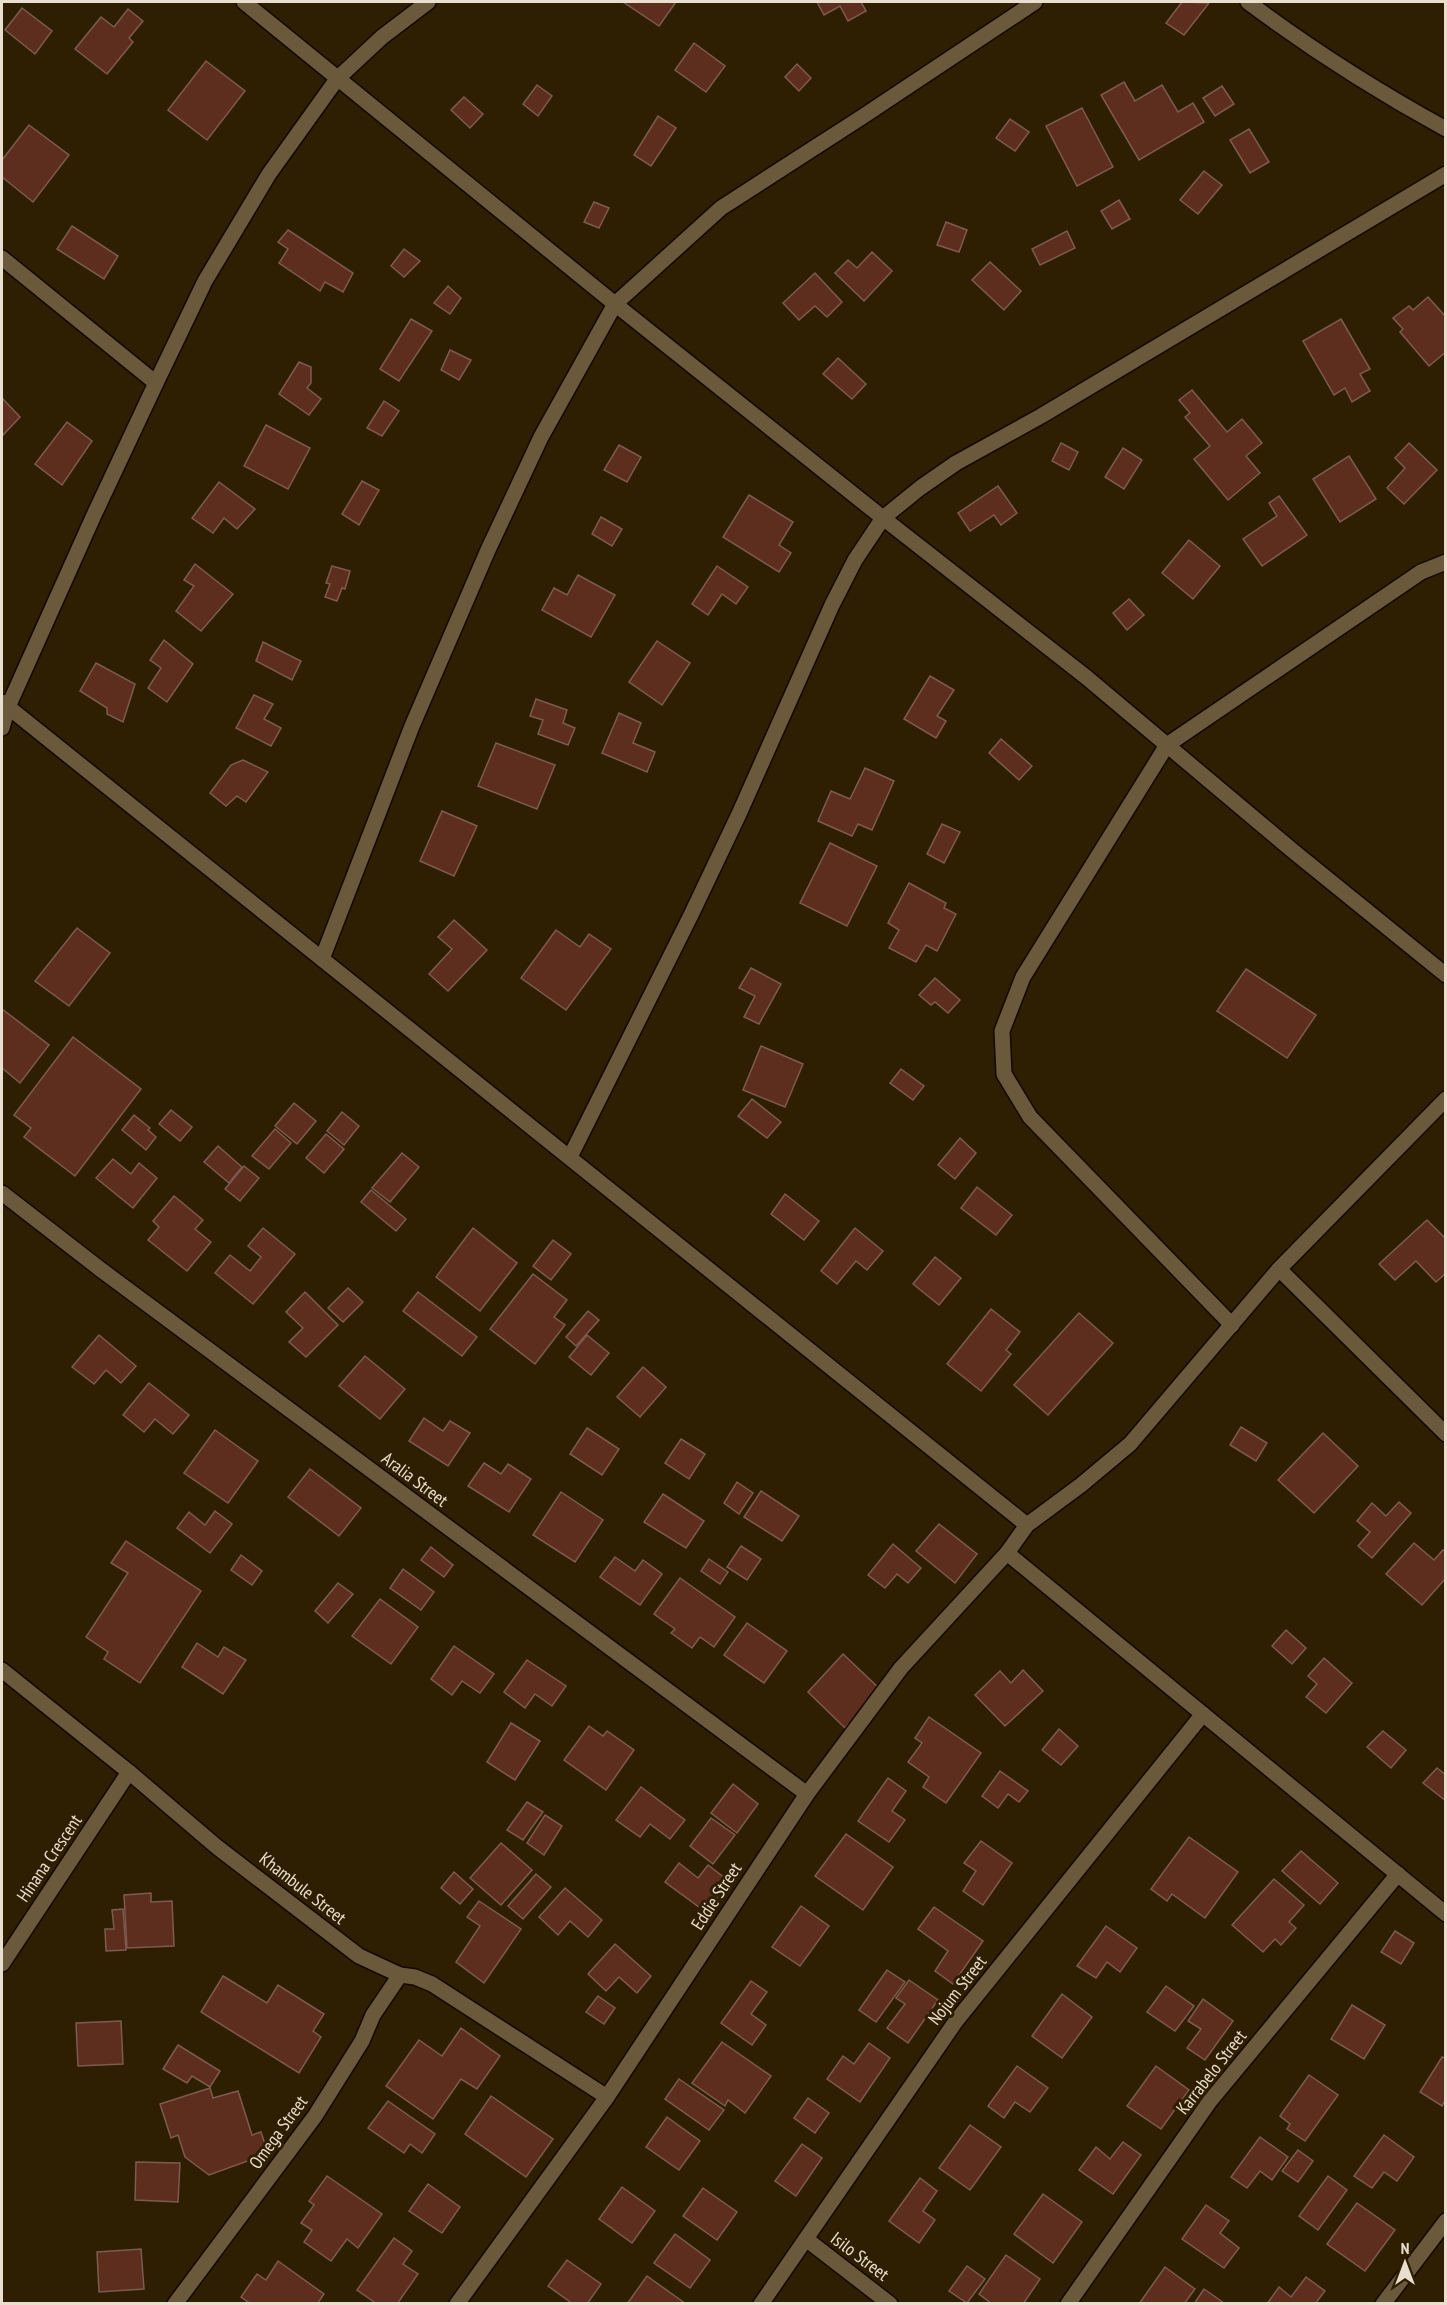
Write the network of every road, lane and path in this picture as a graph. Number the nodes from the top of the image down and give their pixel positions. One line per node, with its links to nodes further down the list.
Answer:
1 (244, 2): 5 (street)
2 (428, 2): 5 (street)
3 (1035, 2): 9 (street)
4 (1248, 2): 6 (street)
5 (337, 79): 9 (street); 10 (street)
6 (1446, 129)
7 (1446, 174): 11 (street)
8 (2, 258): 10 (street)
9 (615, 304): 11 (street); 16 (street)
10 (156, 382): 13 (street)
11 (883, 518): 15 (street); 19 (street)
12 (1446, 562): 15 (street)
13 (5, 705): 14 (street); 16 (street)
14 (2, 728)
15 (1167, 745): 17 (street); 22 (street)
16 (322, 959): 19 (street)
17 (1446, 975)
18 (1446, 1099): 21 (street, Eddie Street)
19 (570, 1157): 24 (street)
20 (2, 1193): 29 (street, Aralia Street)
21 (1279, 1269): 22 (street, Eddie Street); 23 (street)
22 (1232, 1325): 24 (street, Eddie Street)
23 (1446, 1434)
24 (1027, 1525): 25 (street, Eddie Street)
25 (1007, 1553): 27 (street); 29 (street, Eddie Street)
26 (2, 1670): 28 (street, Khambule Street)
27 (1203, 1714): 30 (street); 36 (street, Nojum Street)
28 (129, 1772): 32 (street, Hinana Crescent); 33 (street, Khambule Street)
29 (807, 1794): 34 (street, Eddie Street)
30 (1398, 1874): 31 (street); 41 (street, Karrabelo Street)
31 (1446, 1914)
32 (2, 1964)
33 (400, 1975): 34 (street, Khambule Street); 37 (street, Omega Street)
34 (607, 2097): 38 (street, Eddie Street)
35 (1446, 2221): 42 (street)
36 (806, 2239): 39 (street, Nojum Street); 40 (street, Isilo Street)
37 (175, 2304)
38 (457, 2304)
39 (761, 2304)
40 (890, 2304)
41 (1068, 2304)
42 (1383, 2304)

